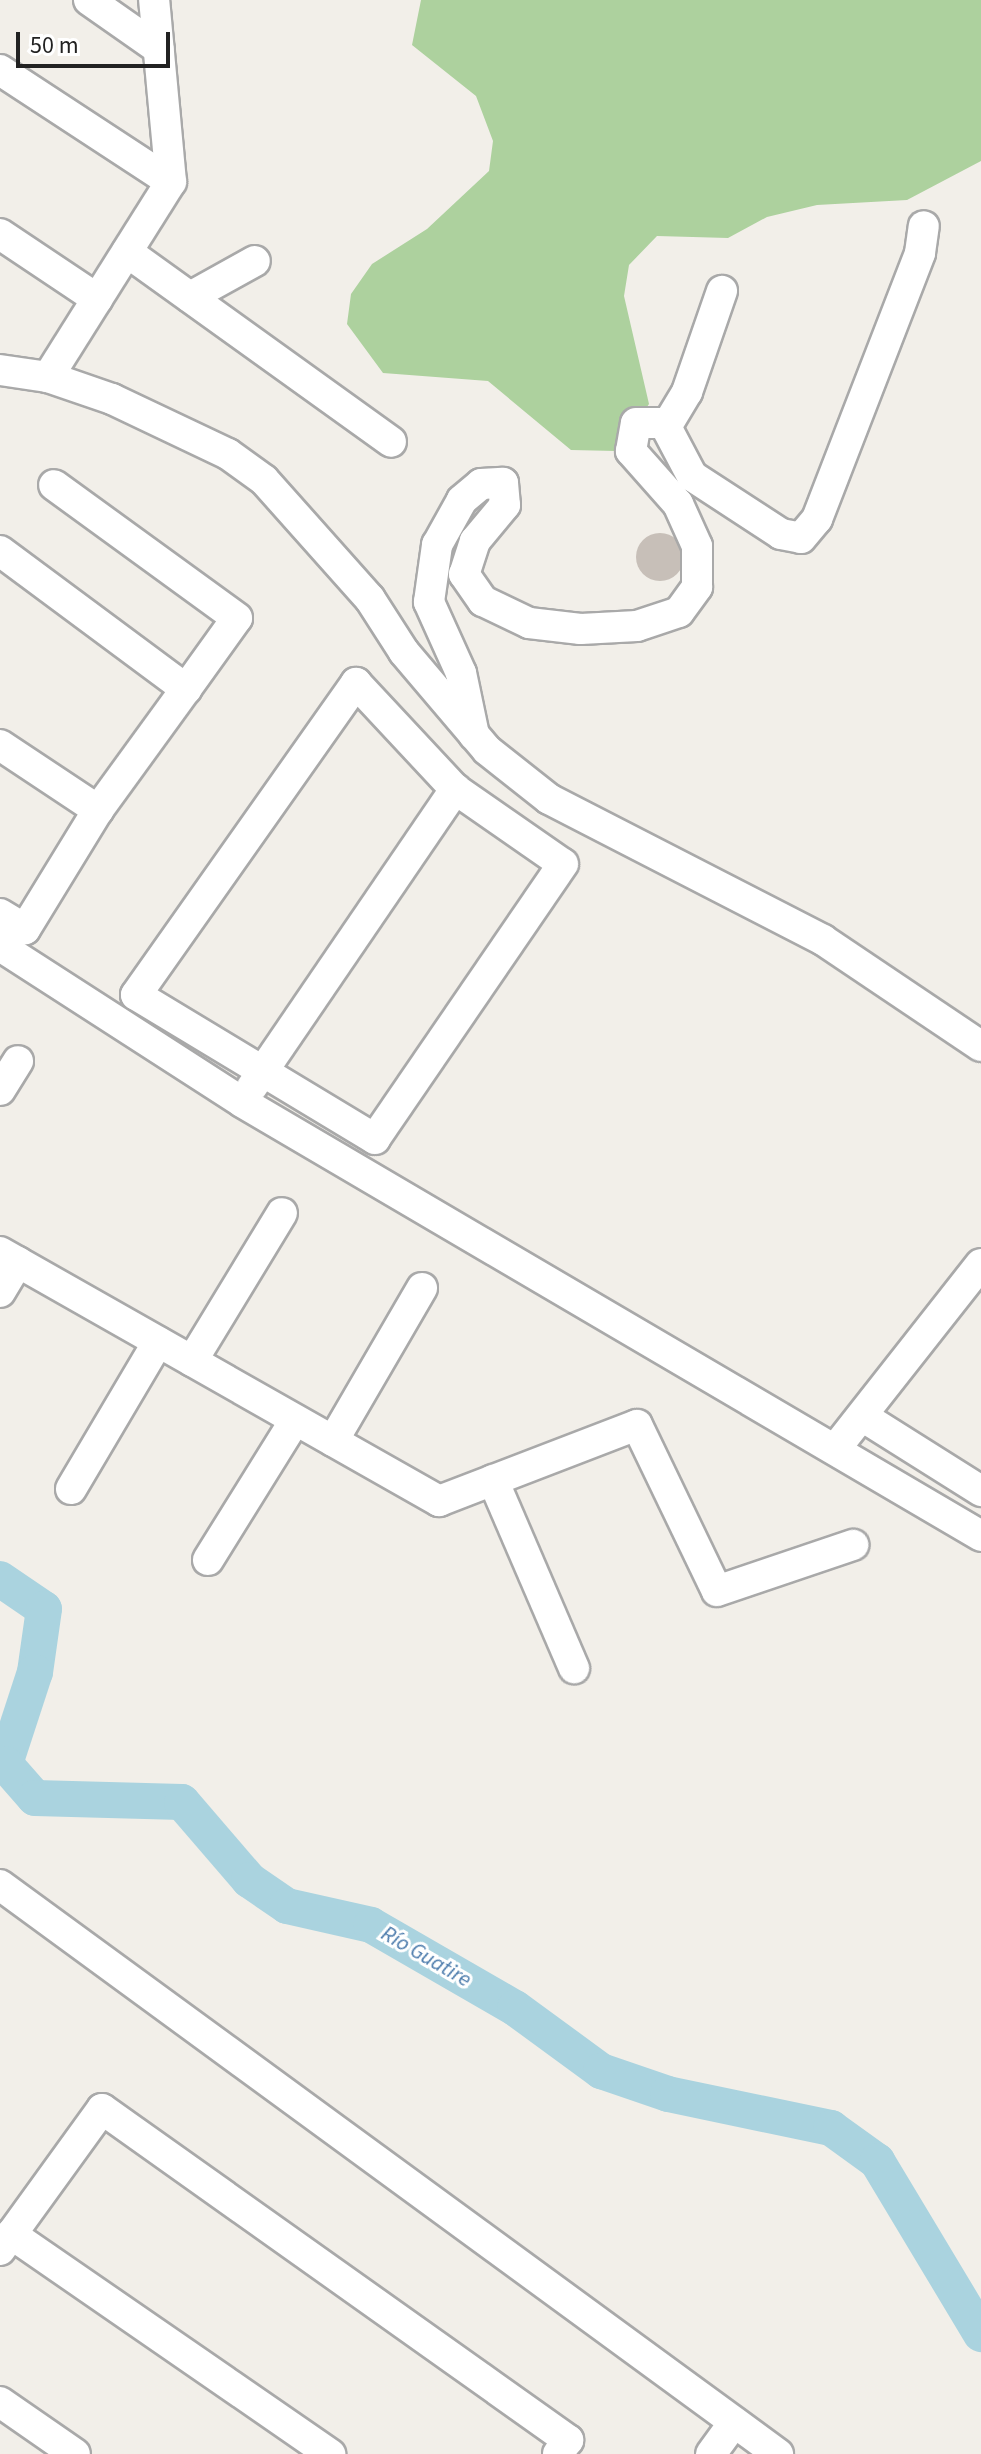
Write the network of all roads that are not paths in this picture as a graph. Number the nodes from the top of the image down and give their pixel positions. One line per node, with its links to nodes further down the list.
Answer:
1 (89, 0): 3 (street)
2 (154, 0): 3 (street)
3 (159, 49): 5 (street)
4 (0, 70): 5 (street)
5 (171, 182): 8 (street)
6 (924, 226): 15 (street)
7 (0, 234): 12 (street)
8 (127, 252): 11 (street); 12 (street)
9 (255, 261): 11 (street)
10 (722, 291): 15 (street)
11 (190, 297): 16 (street)
12 (97, 299): 14 (street)
13 (1, 373): 14 (street)
14 (48, 377): 20 (street)
15 (666, 427): 20 (street)
16 (391, 442)
17 (54, 485): 19 (street)
18 (0, 551): 19 (street)
19 (186, 689): 23 (street)
20 (474, 735): 26 (street)
21 (0, 745): 23 (street)
22 (455, 789): 28 (street); 28 (street); 28 (street)
23 (98, 810): 24 (street)
24 (0, 914)
25 (0, 946): 30 (street)
26 (981, 1046)
27 (18, 1061): 29 (street)
28 (264, 1070): 30 (street)
29 (0, 1090)
30 (242, 1102): 41 (street)
31 (282, 1213): 37 (street)
32 (9, 1257): 35 (street); 36 (street)
33 (981, 1264): 38 (street)
34 (422, 1288): 40 (street)
35 (0, 1292)
36 (158, 1342): 37 (street); 43 (street)
37 (192, 1361): 39 (street)
38 (862, 1416): 41 (street); 44 (street)
39 (295, 1420): 40 (street); 47 (street)
40 (333, 1441): 42 (street)
41 (836, 1448): 45 (street)
42 (493, 1480): 46 (street); 48 (street)
43 (71, 1489)
44 (981, 1491)
45 (981, 1536)
46 (853, 1545)
47 (208, 1560)
48 (574, 1668)
49 (0, 1885): 52 (street)
50 (6, 2242): 54 (street); 55 (street)
51 (0, 2402): 53 (street)
52 (742, 2437): 56 (street); 57 (street)
53 (75, 2454)
54 (330, 2454)
55 (558, 2454)
56 (711, 2454)
57 (778, 2454)

